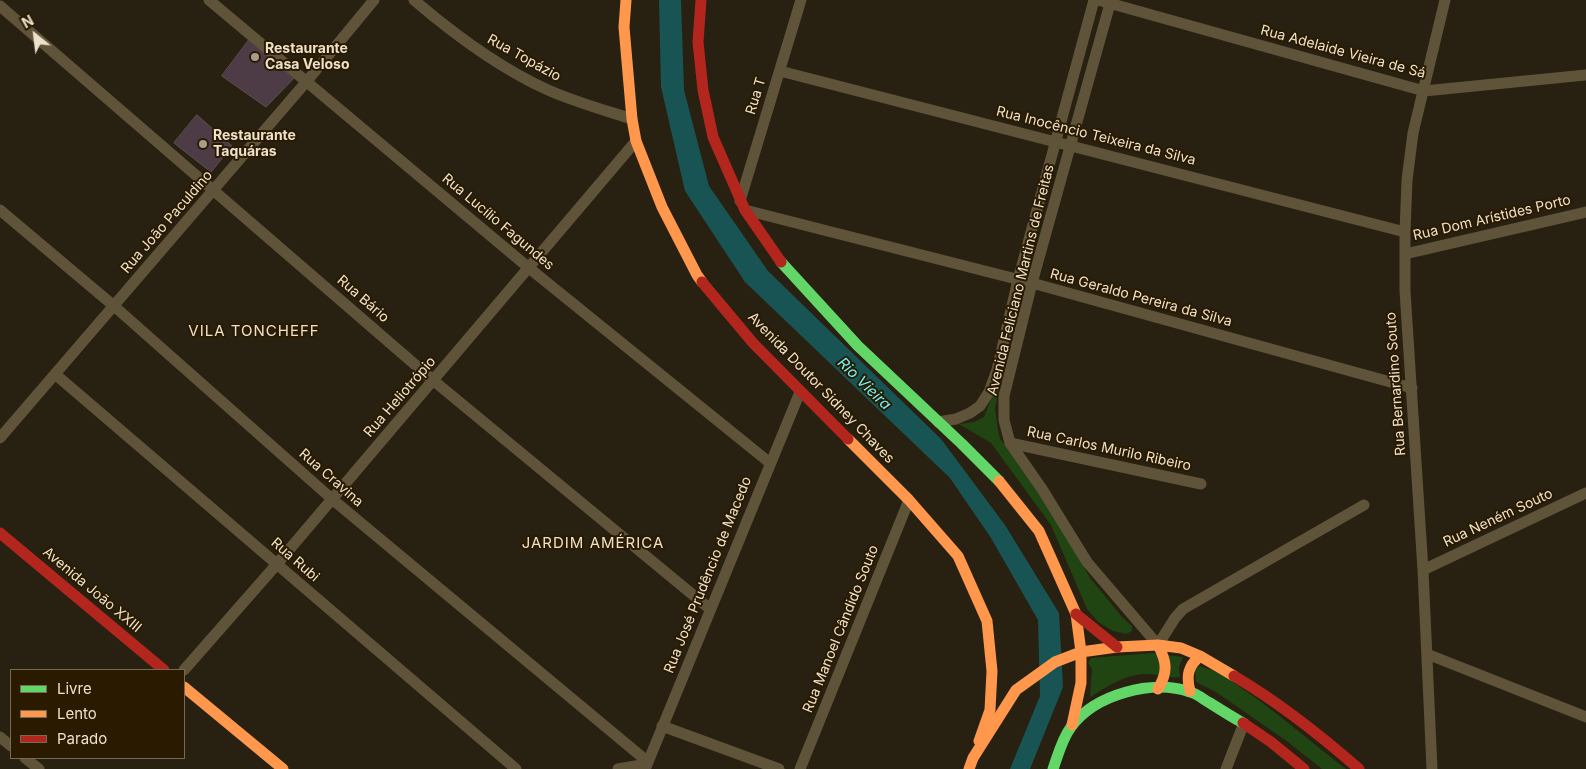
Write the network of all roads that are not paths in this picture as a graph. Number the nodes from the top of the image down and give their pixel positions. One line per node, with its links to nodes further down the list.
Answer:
1 (209, 0): 14 (street, Rua Lucílio Fagundes)
2 (374, 0): 14 (street, Rua João Paculdino)
3 (414, 0): 16 (street, Rua Topázio)
4 (626, 0): 16 (main road, Avenida Doutor Sidney Chaves)
5 (701, 0): 21 (main road)
6 (801, 0): 12 (street, Rua T)
7 (1094, 0): 18 (street, Avenida Feliciano Martins de Freitas)
8 (1098, 0): 10 (street, Rua Adelaide Vieira de Sá)
9 (1445, 0): 15 (street, Rua Bernardino Souto)
10 (1110, 2): 15 (street, Rua Adelaide Vieira de Sá); 19 (street, Avenida Feliciano Martins de Freitas)
11 (0, 6): 20 (street, Rua Bário)
12 (780, 70): 18 (street, Rua Inocêncio Teixeira da Silva); 21 (street, Rua T)
13 (1586, 74): 15 (street, Rua Adelaide Vieira de Sá)
14 (307, 81): 20 (street, Rua João Paculdino); 26 (street, Rua Lucílio Fagundes)
15 (1424, 91): 24 (street, Rua Bernardino Souto)
16 (632, 119): 17 (main road, Avenida Doutor Sidney Chaves)
17 (636, 141): 26 (street, Rua Heliotrópio); 33 (main road, Avenida Doutor Sidney Chaves)
18 (1056, 141): 19 (street, Rua Inocêncio Teixeira da Silva); 27 (street, Avenida Feliciano Martins de Freitas)
19 (1071, 145): 24 (street, Rua Inocêncio Teixeira da Silva); 28 (street, Avenida Feliciano Martins de Freitas)
20 (214, 190): 29 (street, Rua João Paculdino); 31 (street, Rua Bário)
21 (743, 206): 27 (street, Rua Geraldo Pereira da Silva); 34 (main road)
22 (0, 210): 29 (street, Rua Cravina)
23 (1586, 212): 25 (street, Rua Dom Arístides Porto)
24 (1405, 232): 25 (street, Rua Bernardino Souto)
25 (1405, 254): 32 (street, Rua Bernardino Souto)
26 (529, 268): 31 (street, Rua Heliotrópio); 37 (street, Rua Lucílio Fagundes)
27 (1018, 280): 28 (street, Rua Geraldo Pereira da Silva); 34 (street, Avenida Feliciano Martins de Freitas)
28 (1032, 283): 32 (street, Rua Geraldo Pereira da Silva); 36 (street, Avenida Feliciano Martins de Freitas)
29 (114, 306): 30 (street, Rua João Paculdino); 40 (street, Rua Cravina)
30 (54, 374): 35 (street, Rua João Paculdino); 44 (street, Rua Rubi)
31 (434, 381): 40 (street, Rua Heliotrópio); 46 (street, Rua Bário)
32 (1412, 388): 45 (street, Rua Bernardino Souto)
33 (800, 392): 37 (street, Rua José Prudêncio de Macedo); 41 (main road, Avenida Doutor Sidney Chaves)
34 (938, 422): 47 (main road)
35 (0, 438)
36 (1010, 442): 38 (street, Rua Carlos Murilo Ribeiro); 48 (street, Avenida Feliciano Martins de Freitas)
37 (770, 463): 46 (street, Rua José Prudêncio de Macedo)
38 (1201, 484)
39 (1586, 493): 45 (street, Rua Neném Souto)
40 (332, 499): 44 (street, Rua Heliotrópio); 66 (street, Rua Cravina)
41 (909, 500): 64 (main road, Avenida Doutor Sidney Chaves); 72 (street, Rua Manoel Cândido Souto)
42 (1364, 505): 48 (street)
43 (0, 533): 53 (main road, Avenida João XXIII)
44 (277, 564): 54 (street, Rua Heliotrópio); 69 (street, Rua Rubi)
45 (1423, 570): 51 (street, Rua Bernardino Souto)
46 (710, 609): 61 (street, Rua José Prudêncio de Macedo)
47 (1076, 614): 49 (main road); 50 (main road)
48 (1158, 645): 49 (main road); 52 (main road); 56 (main road)
49 (1118, 647): 50 (main road)
50 (1081, 652): 60 (main road); 64 (main road)
51 (1427, 654): 58 (street); 78 (street, Rua Bernardino Souto)
52 (1200, 656): 57 (main road); 77 (main road)
53 (163, 669)
54 (185, 669)
55 (185, 688): 68 (main road)
56 (1158, 688): 57 (main road); 60 (main road)
57 (1190, 691): 59 (main road)
58 (1586, 716)
59 (1244, 723): 75 (street); 76 (main road)
60 (1072, 725): 74 (main road)
61 (662, 726): 66 (street, Rua José Prudêncio de Macedo); 71 (street)
62 (0, 737): 63 (street)
63 (10, 745)
64 (973, 758): 73 (main road)
65 (26, 759): 67 (street)
66 (647, 765): 70 (street)
67 (39, 769)
68 (283, 769)
69 (516, 769)
70 (618, 769)
71 (779, 769)
72 (800, 769)
73 (969, 769)
74 (1053, 769)
75 (1226, 769)
76 (1304, 769)
77 (1359, 769)
78 (1432, 769)

